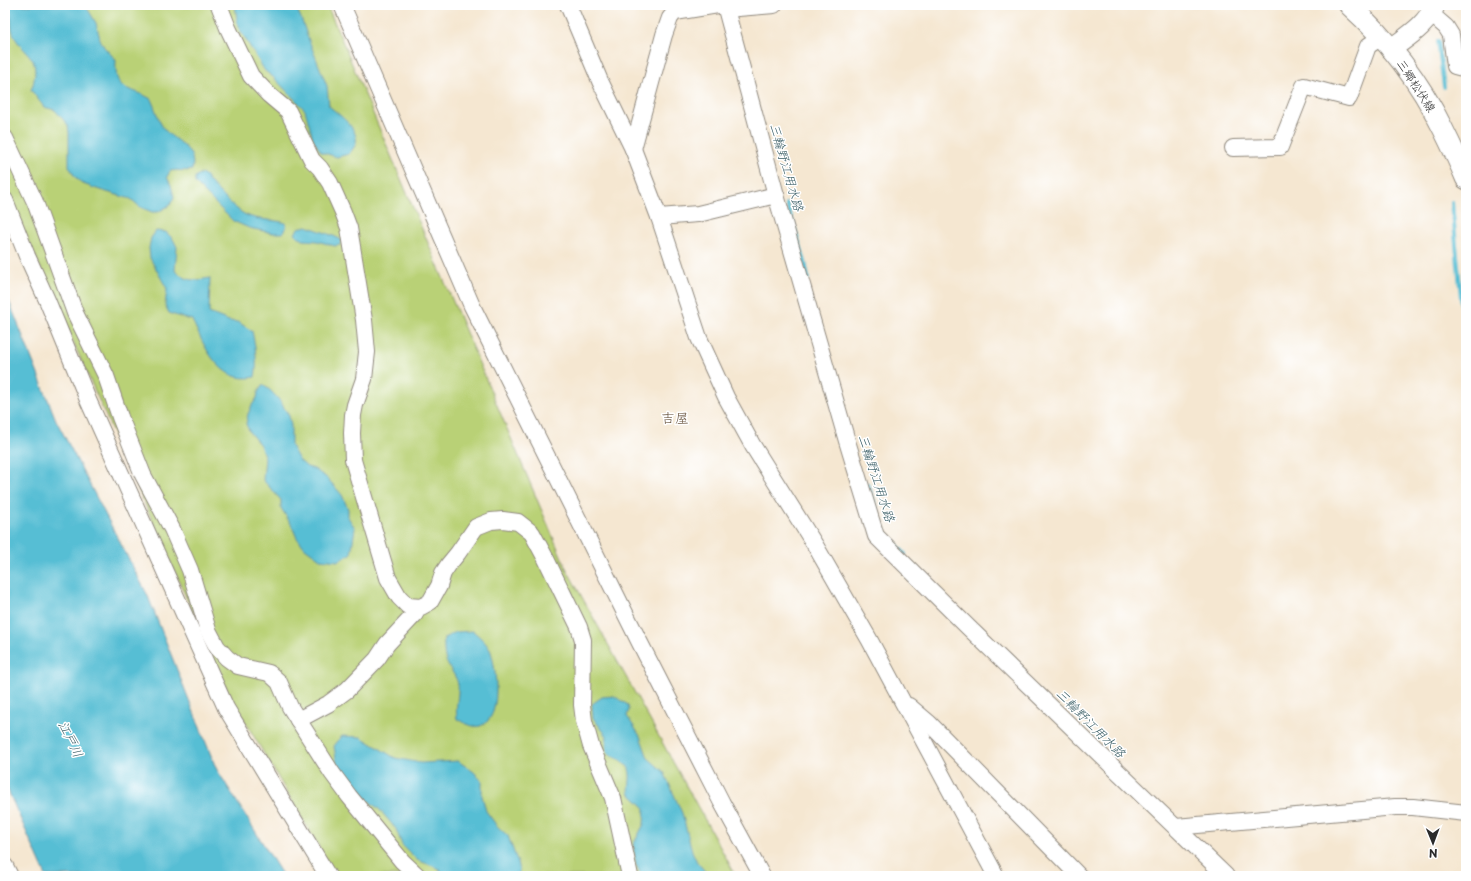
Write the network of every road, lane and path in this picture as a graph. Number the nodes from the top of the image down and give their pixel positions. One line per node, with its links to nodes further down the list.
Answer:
1 (220, 5): 17 (street)
2 (342, 5): 29 (street)
3 (568, 5): 12 (street)
4 (774, 5): 6 (street)
5 (1349, 5): 8 (main road, 三郷松伏線)
6 (722, 6): 12 (street); 14 (street)
7 (1433, 10): 8 (main road); 9 (street)
8 (1386, 43): 11 (street); 13 (main road, 三郷松伏線)
9 (1466, 69)
10 (5, 138): 18 (street)
11 (1233, 148)
12 (633, 149): 16 (street)
13 (1466, 179)
14 (776, 195): 16 (street); 23 (street)
15 (5, 200): 19 (street)
16 (659, 217): 20 (street)
17 (416, 607): 21 (street); 28 (street)
18 (233, 662): 19 (street); 21 (street)
19 (212, 675): 26 (street)
20 (902, 699): 30 (street); 31 (street)
21 (298, 720): 27 (street)
22 (1466, 813): 23 (street)
23 (1176, 827): 32 (street)
24 (5, 866): 25 (street)
25 (10, 876)
26 (328, 876)
27 (418, 876)
28 (630, 876)
29 (762, 876)
30 (996, 876)
31 (1079, 876)
32 (1226, 876)

